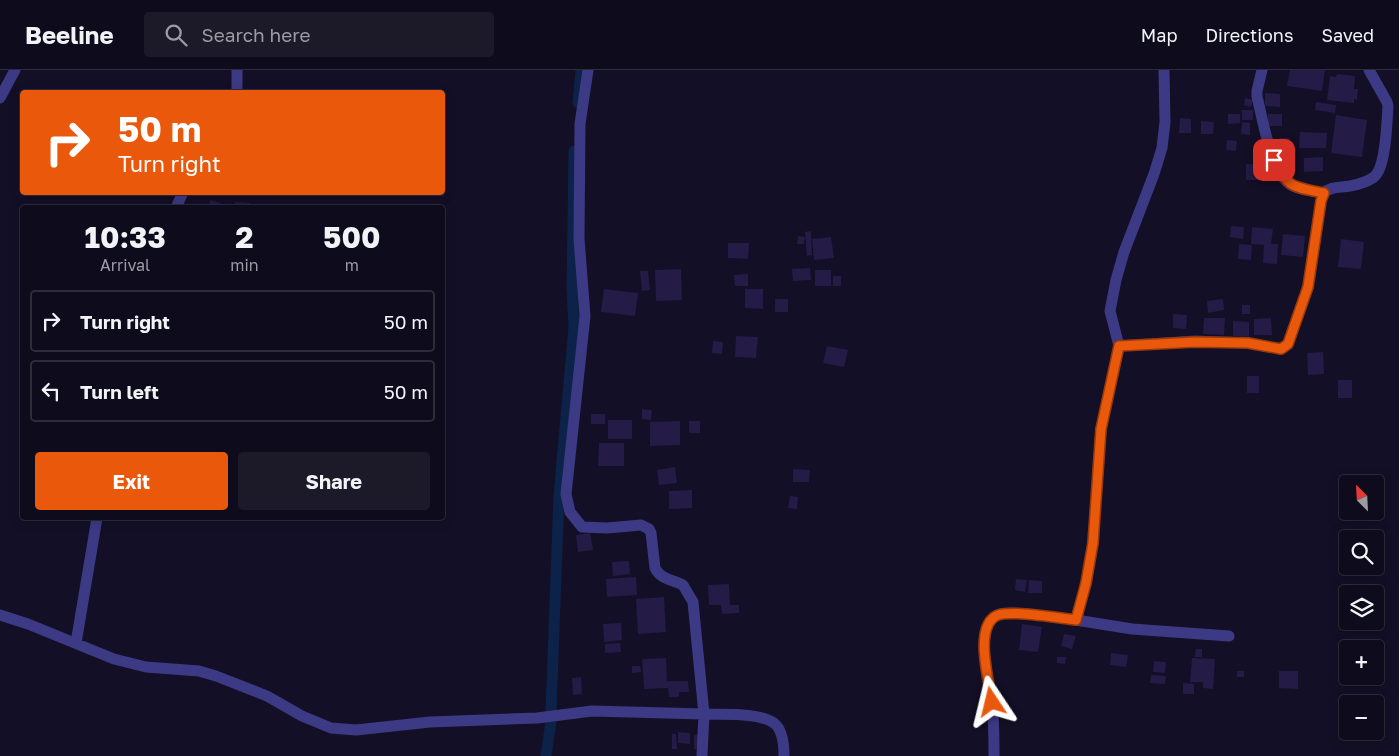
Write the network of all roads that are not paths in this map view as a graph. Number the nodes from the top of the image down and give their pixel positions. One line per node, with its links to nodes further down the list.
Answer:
1 (15, 70): 8 (street)
2 (237, 70): 7 (street)
3 (588, 70): 16 (street)
4 (1164, 70): 10 (street)
5 (1262, 70): 9 (street)
6 (1370, 70): 9 (street)
7 (237, 90)
8 (0, 98)
9 (1324, 193): 10 (street)
10 (1119, 346): 13 (street)
11 (97, 520): 15 (street)
12 (0, 615): 15 (street)
13 (1076, 620): 14 (street); 19 (street)
14 (1229, 636)
15 (76, 643): 16 (street)
16 (704, 714): 17 (street); 18 (street)
17 (702, 756)
18 (784, 756)
19 (994, 756)

